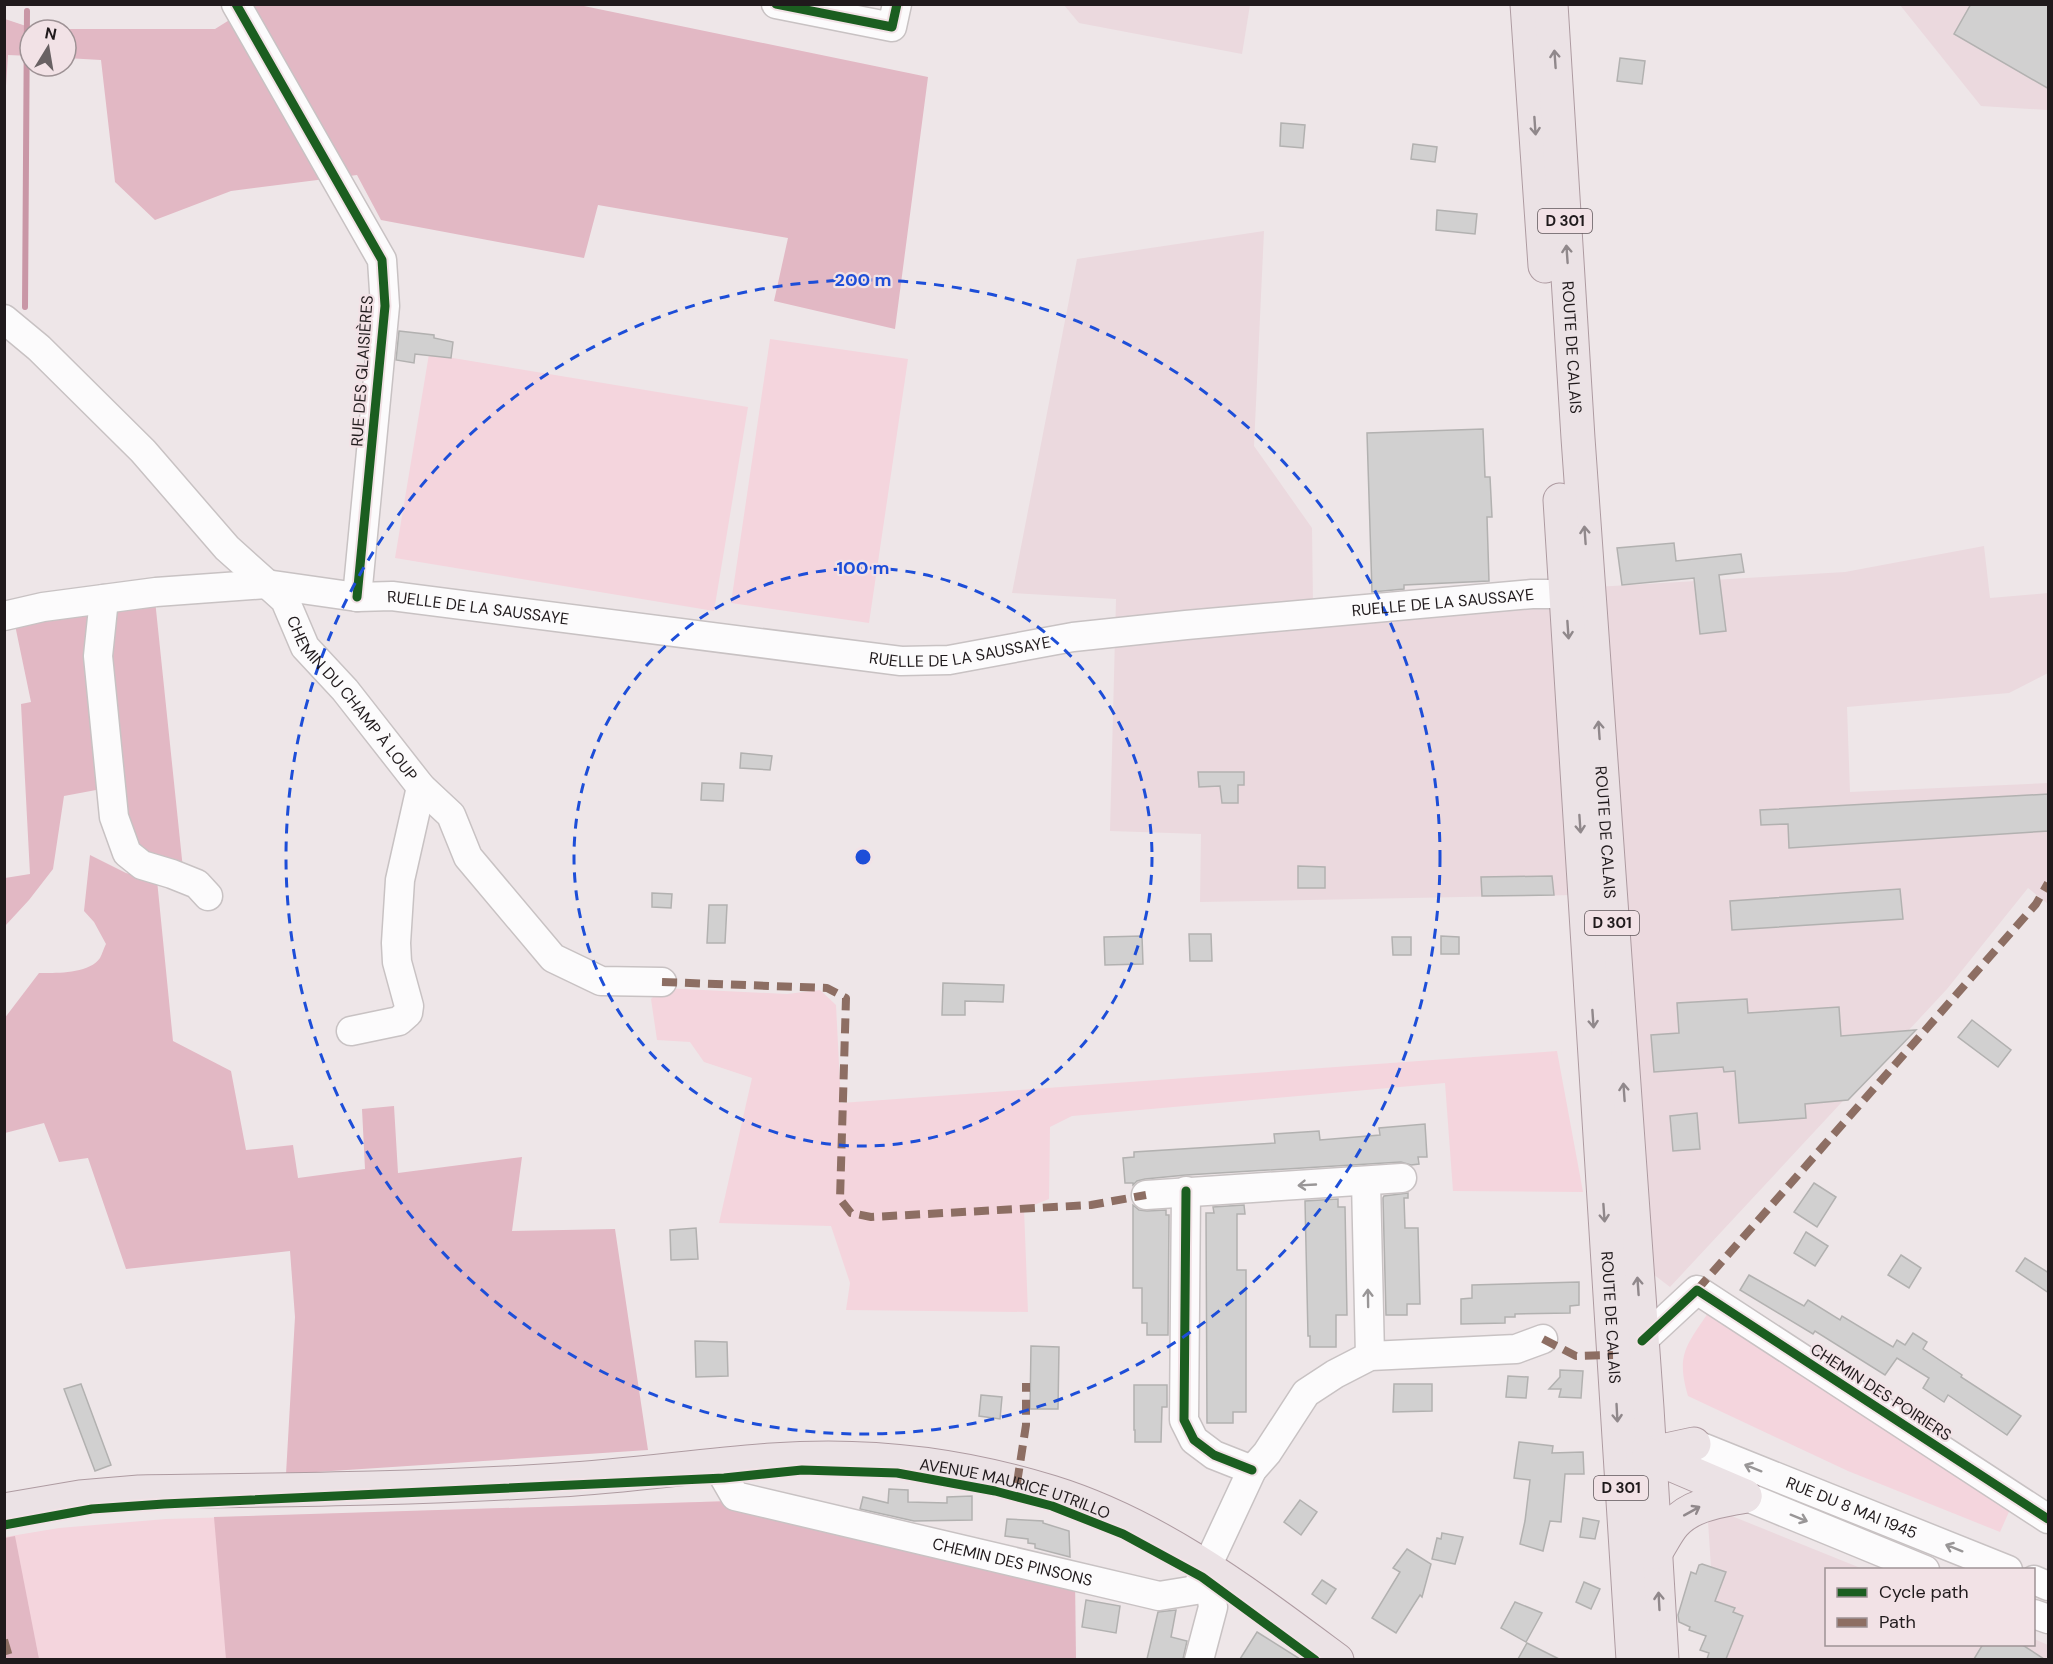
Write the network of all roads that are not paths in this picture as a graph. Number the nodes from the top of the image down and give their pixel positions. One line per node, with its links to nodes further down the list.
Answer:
1 (236, 4): 9 (street, RUE DES GLAISIÈRES)
2 (776, 4): 3 (street)
3 (897, 4)
4 (1527, 4): 8 (main road, ROUTE DE CALAIS / D 301, one-way to 8)
5 (1551, 4): 21 (main road, ROUTE DE CALAIS / D 301, one-way to 5)
6 (4, 319): 7 (street, CHEMIN DU CHAMP À LOUP)
7 (266, 584): 9 (street, RUELLE DE LA SAUSSAYE); 10 (street, RUELLE DE LA SAUSSAYE); 12 (street, CHEMIN DU CHAMP À LOUP)
8 (1566, 594): 9 (street, RUELLE DE LA SAUSSAYE); 25 (main road, ROUTE DE CALAIS / D 301, one-way to 25)
9 (357, 597)
10 (104, 599): 11 (street, RUELLE DE LA SAUSSAYE); 13 (street)
11 (4, 616)
12 (421, 787): 14 (street, CHEMIN DU CHAMP À LOUP); 15 (street)
13 (208, 896)
14 (662, 982)
15 (351, 1031)
16 (1402, 1178): 17 (street)
17 (1366, 1181): 18 (street, one-way to 18); 22 (street, one-way to 17)
18 (1186, 1191): 19 (street); 27 (street)
19 (1146, 1195)
20 (1543, 1339): 22 (street, CHEMIN DES PINSONS)
21 (1642, 1341): 23 (main road, ROUTE DE CALAIS / D 301); 30 (street, CHEMIN DES POIRIERS)
22 (1370, 1356): 27 (street, CHEMIN DES PINSONS)
23 (1647, 1407): 24 (main road); 25 (main road, ROUTE DE CALAIS / D 301)
24 (1694, 1444): 25 (main road); 34 (street, RUE DU 8 MAI 1945, one-way to 24)
25 (1634, 1456): 28 (main road); 31 (main road, ROUTE DE CALAIS / D 301); 41 (main road, ROUTE DE CALAIS / D 301)
26 (717, 1466): 29 (main road, AVENUE MAURICE UTRILLO); 32 (main road, AVENUE MAURICE UTRILLO); 32 (street, CHEMIN DES PINSONS)
27 (1252, 1470): 32 (street, CHEMIN DES PINSONS)
28 (1745, 1496): 31 (main road, one-way to 28); 33 (street, RUE DU 8 MAI 1945, one-way to 33)
29 (4, 1510)
30 (2049, 1519)
31 (1656, 1552): 42 (main road, ROUTE DE CALAIS / D 301, one-way to 31)
32 (1207, 1567): 39 (street); 40 (main road, AVENUE MAURICE UTRILLO)
33 (1923, 1568)
34 (2005, 1568)
35 (2035, 1580): 36 (street)
36 (2049, 1586)
37 (2035, 1614): 38 (street)
38 (2049, 1620)
39 (1199, 1659)
40 (1337, 1659)
41 (1633, 1659)
42 (1662, 1659)

